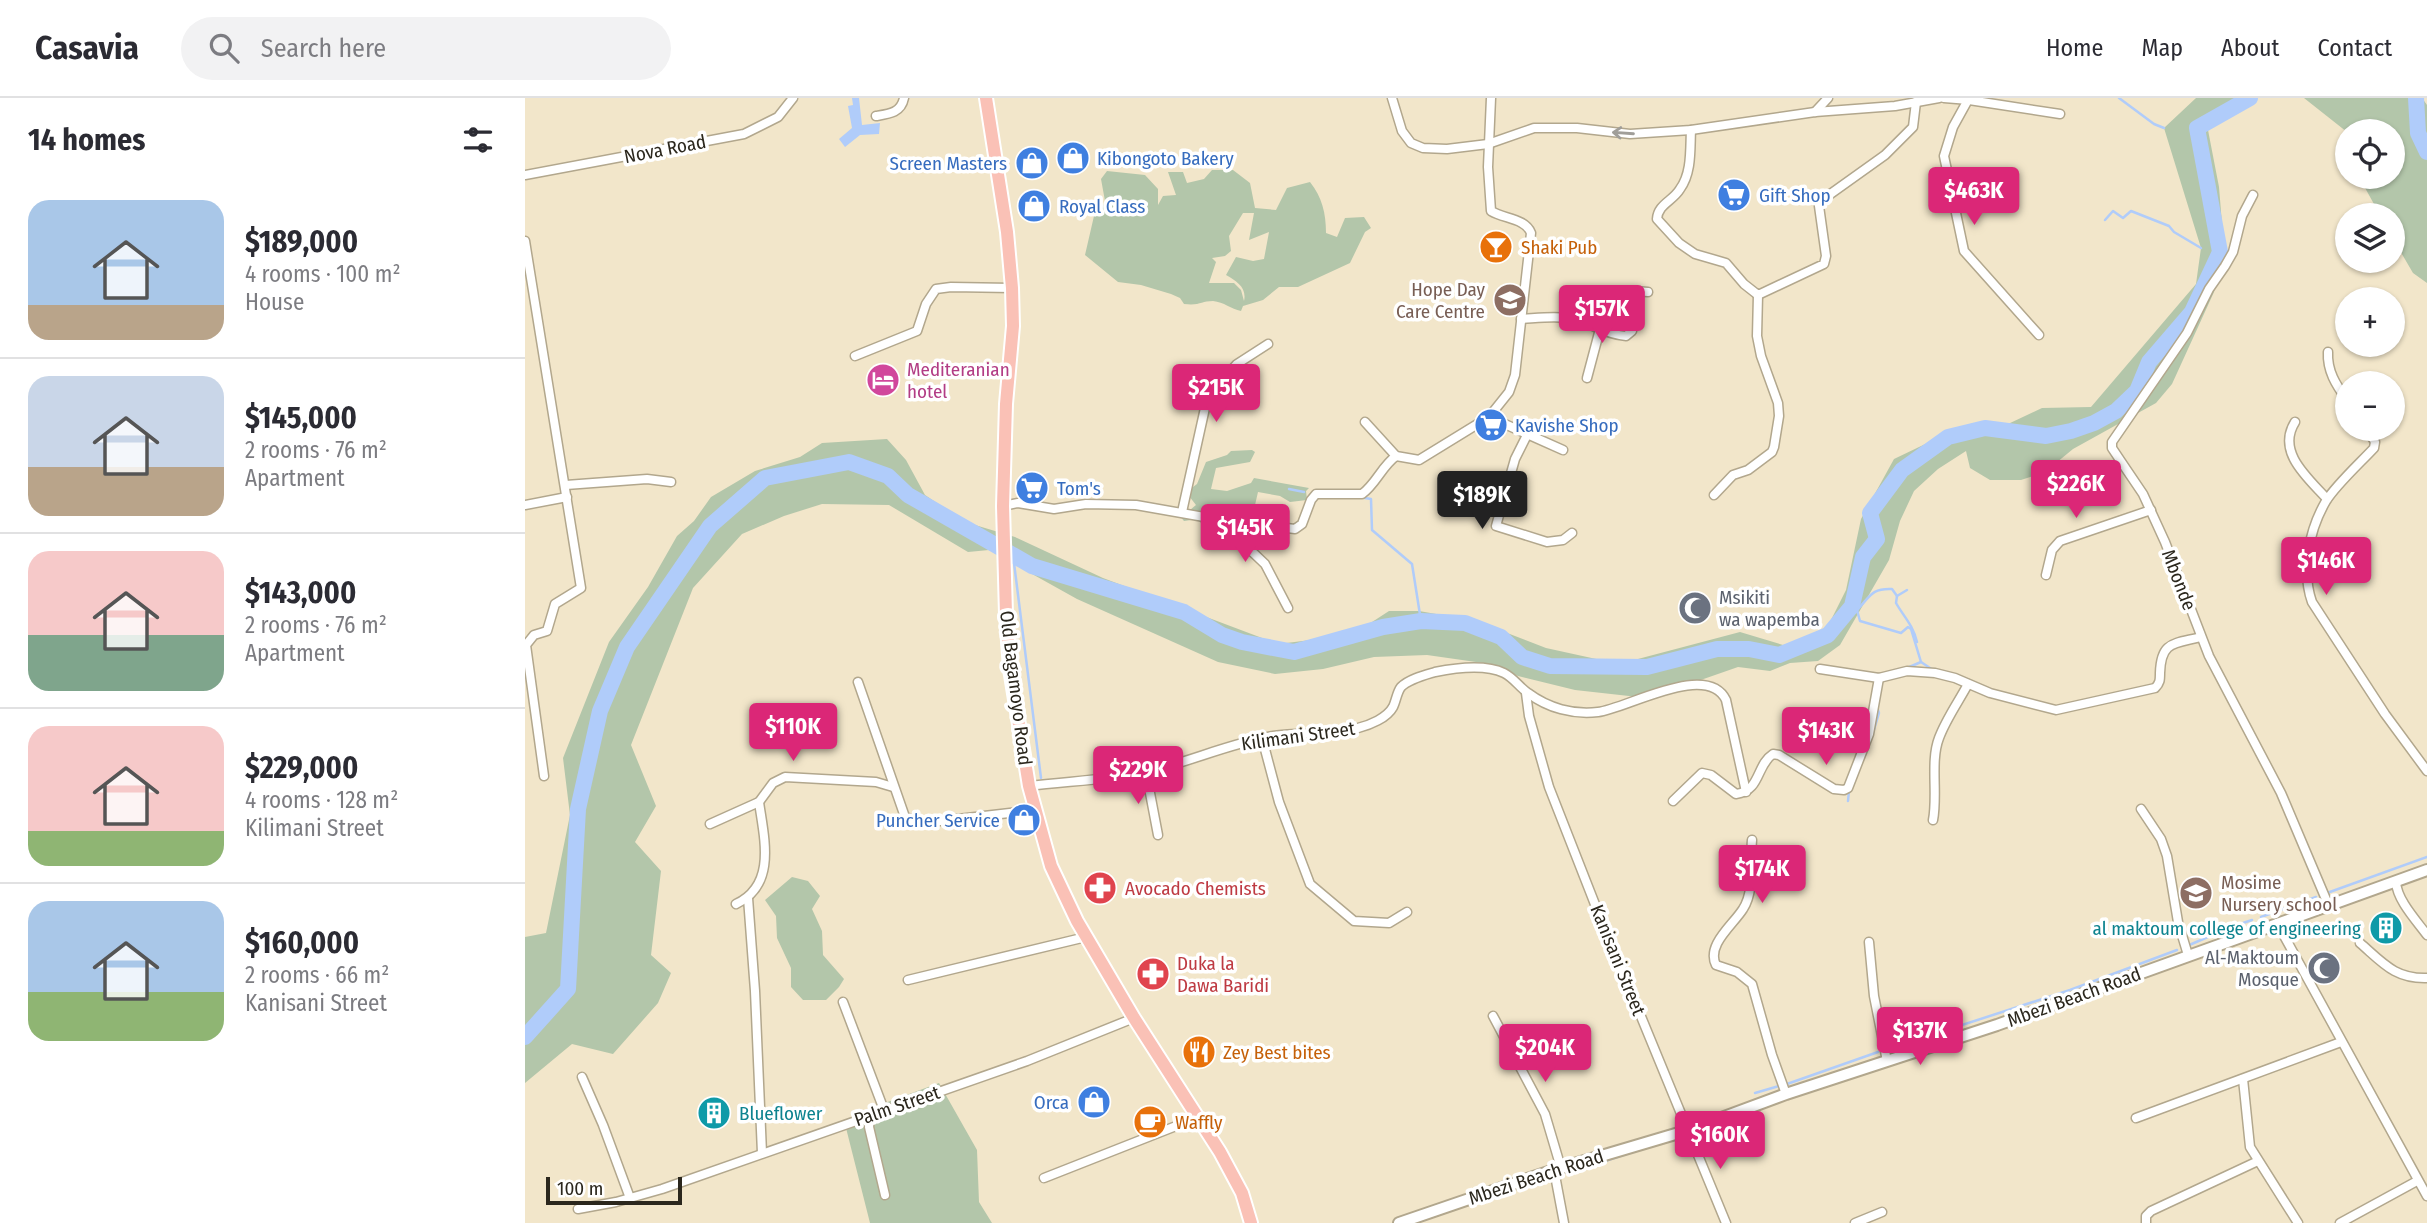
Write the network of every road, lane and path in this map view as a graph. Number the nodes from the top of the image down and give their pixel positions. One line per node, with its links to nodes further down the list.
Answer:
1 (793, 98): 15 (street, Nova Road)
2 (904, 98): 12 (street)
3 (986, 98): 18 (main road, Old Bagamoyo Road)
4 (1392, 98): 14 (street)
5 (1491, 98): 14 (street)
6 (1828, 98): 10 (street)
7 (1941, 98): 8 (street); 9 (street)
8 (1969, 99): 11 (street); 23 (street)
9 (1916, 102): 10 (street); 20 (street)
10 (1815, 112): 13 (street)
11 (2060, 114)
12 (876, 116)
13 (1691, 130): 14 (street, one-way to 14); 20 (street)
14 (1488, 144): 21 (street)
15 (525, 175)
16 (2253, 195): 43 (street, Mbonde)
17 (525, 241): 37 (street)
18 (1012, 288): 26 (street); 42 (main road, Old Bagamoyo Road)
19 (1648, 292): 22 (street)
20 (1758, 295): 38 (street)
21 (1521, 319): 22 (street); 29 (street)
22 (1600, 329): 27 (street)
23 (2039, 335)
24 (1268, 344): 44 (street)
25 (2327, 352): 28 (street)
26 (855, 356)
27 (1587, 379)
28 (2335, 382)
29 (1489, 417): 32 (street); 35 (street)
30 (1366, 422): 35 (street)
31 (2295, 422): 40 (street)
32 (1527, 435): 34 (street); 46 (street)
33 (2374, 441): 40 (street)
34 (1563, 450)
35 (1395, 456): 45 (street)
36 (671, 482): 37 (street)
37 (566, 485): 39 (street)
38 (1714, 495)
39 (567, 497): 41 (street); 58 (street)
40 (2327, 499): 56 (street)
41 (525, 505)
42 (1003, 506): 44 (street); 59 (main road, Old Bagamoyo Road)
43 (2151, 510): 47 (street); 49 (street, Mbonde)
44 (1182, 512): 45 (street)
45 (1205, 517): 48 (street)
46 (1572, 533)
47 (2046, 575)
48 (1288, 608)
49 (2201, 638): 53 (street); 74 (street, Mbonde)
50 (1820, 669): 51 (street)
51 (1879, 678): 53 (street); 61 (street)
52 (858, 682): 60 (street)
53 (1968, 684): 66 (street)
54 (1526, 693): 55 (street, Kilimani Street); 61 (street, Kilimani Street); 95 (street, Kanisani Street)
55 (1262, 738): 57 (street, Kilimani Street); 75 (street)
56 (2427, 771)
57 (1146, 772): 59 (street, Kilimani Street); 68 (street)
58 (544, 776)
59 (1029, 786): 65 (main road, Old Bagamoyo Road)
60 (893, 787): 63 (street); 65 (street)
61 (1746, 792): 62 (street)
62 (1673, 801)
63 (759, 802): 67 (street); 72 (street)
64 (2141, 809): 81 (street)
65 (1035, 810): 78 (main road, Old Bagamoyo Road)
66 (1933, 820)
67 (710, 824)
68 (1158, 835)
69 (1752, 840): 91 (street)
70 (2427, 870): 71 (main road, Mbezi Beach Road)
71 (2396, 882): 74 (main road, Mbezi Beach Road); 77 (street)
72 (748, 898): 73 (street); 96 (street)
73 (736, 904)
74 (2327, 904): 76 (main road, Mbezi Beach Road)
75 (1407, 912)
76 (2277, 923): 81 (main road, Mbezi Beach Road); 87 (street)
77 (2427, 935)
78 (1086, 937): 83 (street); 86 (main road, Old Bagamoyo Road)
79 (1869, 943): 88 (street)
80 (2360, 943): 82 (street)
81 (2188, 955): 88 (main road, Mbezi Beach Road)
82 (2427, 978)
83 (908, 980)
84 (843, 1002): 92 (street)
85 (1493, 1016): 98 (street)
86 (1135, 1018): 92 (street, Palm Street); 93 (main road, Old Bagamoyo Road)
87 (2341, 1042): 90 (street); 100 (street)
88 (1887, 1061): 91 (main road, Mbezi Beach Road)
89 (582, 1077): 103 (street)
90 (2243, 1079): 94 (street); 97 (street)
91 (1786, 1094): 95 (main road, Mbezi Beach Road)
92 (880, 1111): 96 (street, Palm Street); 101 (street)
93 (1199, 1117): 99 (street); 106 (main road, Old Bagamoyo Road)
94 (2136, 1118)
95 (1689, 1130): 98 (main road, Mbezi Beach Road); 109 (street, Kanisani Street)
96 (762, 1153): 103 (street, Palm Street)
97 (2258, 1161): 111 (street); 112 (street)
98 (1557, 1169): 107 (main road, Mbezi Beach Road); 108 (street)
99 (1044, 1178)
100 (2417, 1181): 102 (street); 113 (street)
101 (885, 1195)
102 (2427, 1196)
103 (630, 1198): 104 (street, Palm Street)
104 (578, 1209)
105 (1882, 1212): 110 (street)
106 (1251, 1223)
107 (1399, 1223)
108 (1564, 1223)
109 (1726, 1223)
110 (1855, 1223)
111 (2146, 1223)
112 (2298, 1223)
113 (2340, 1223)

